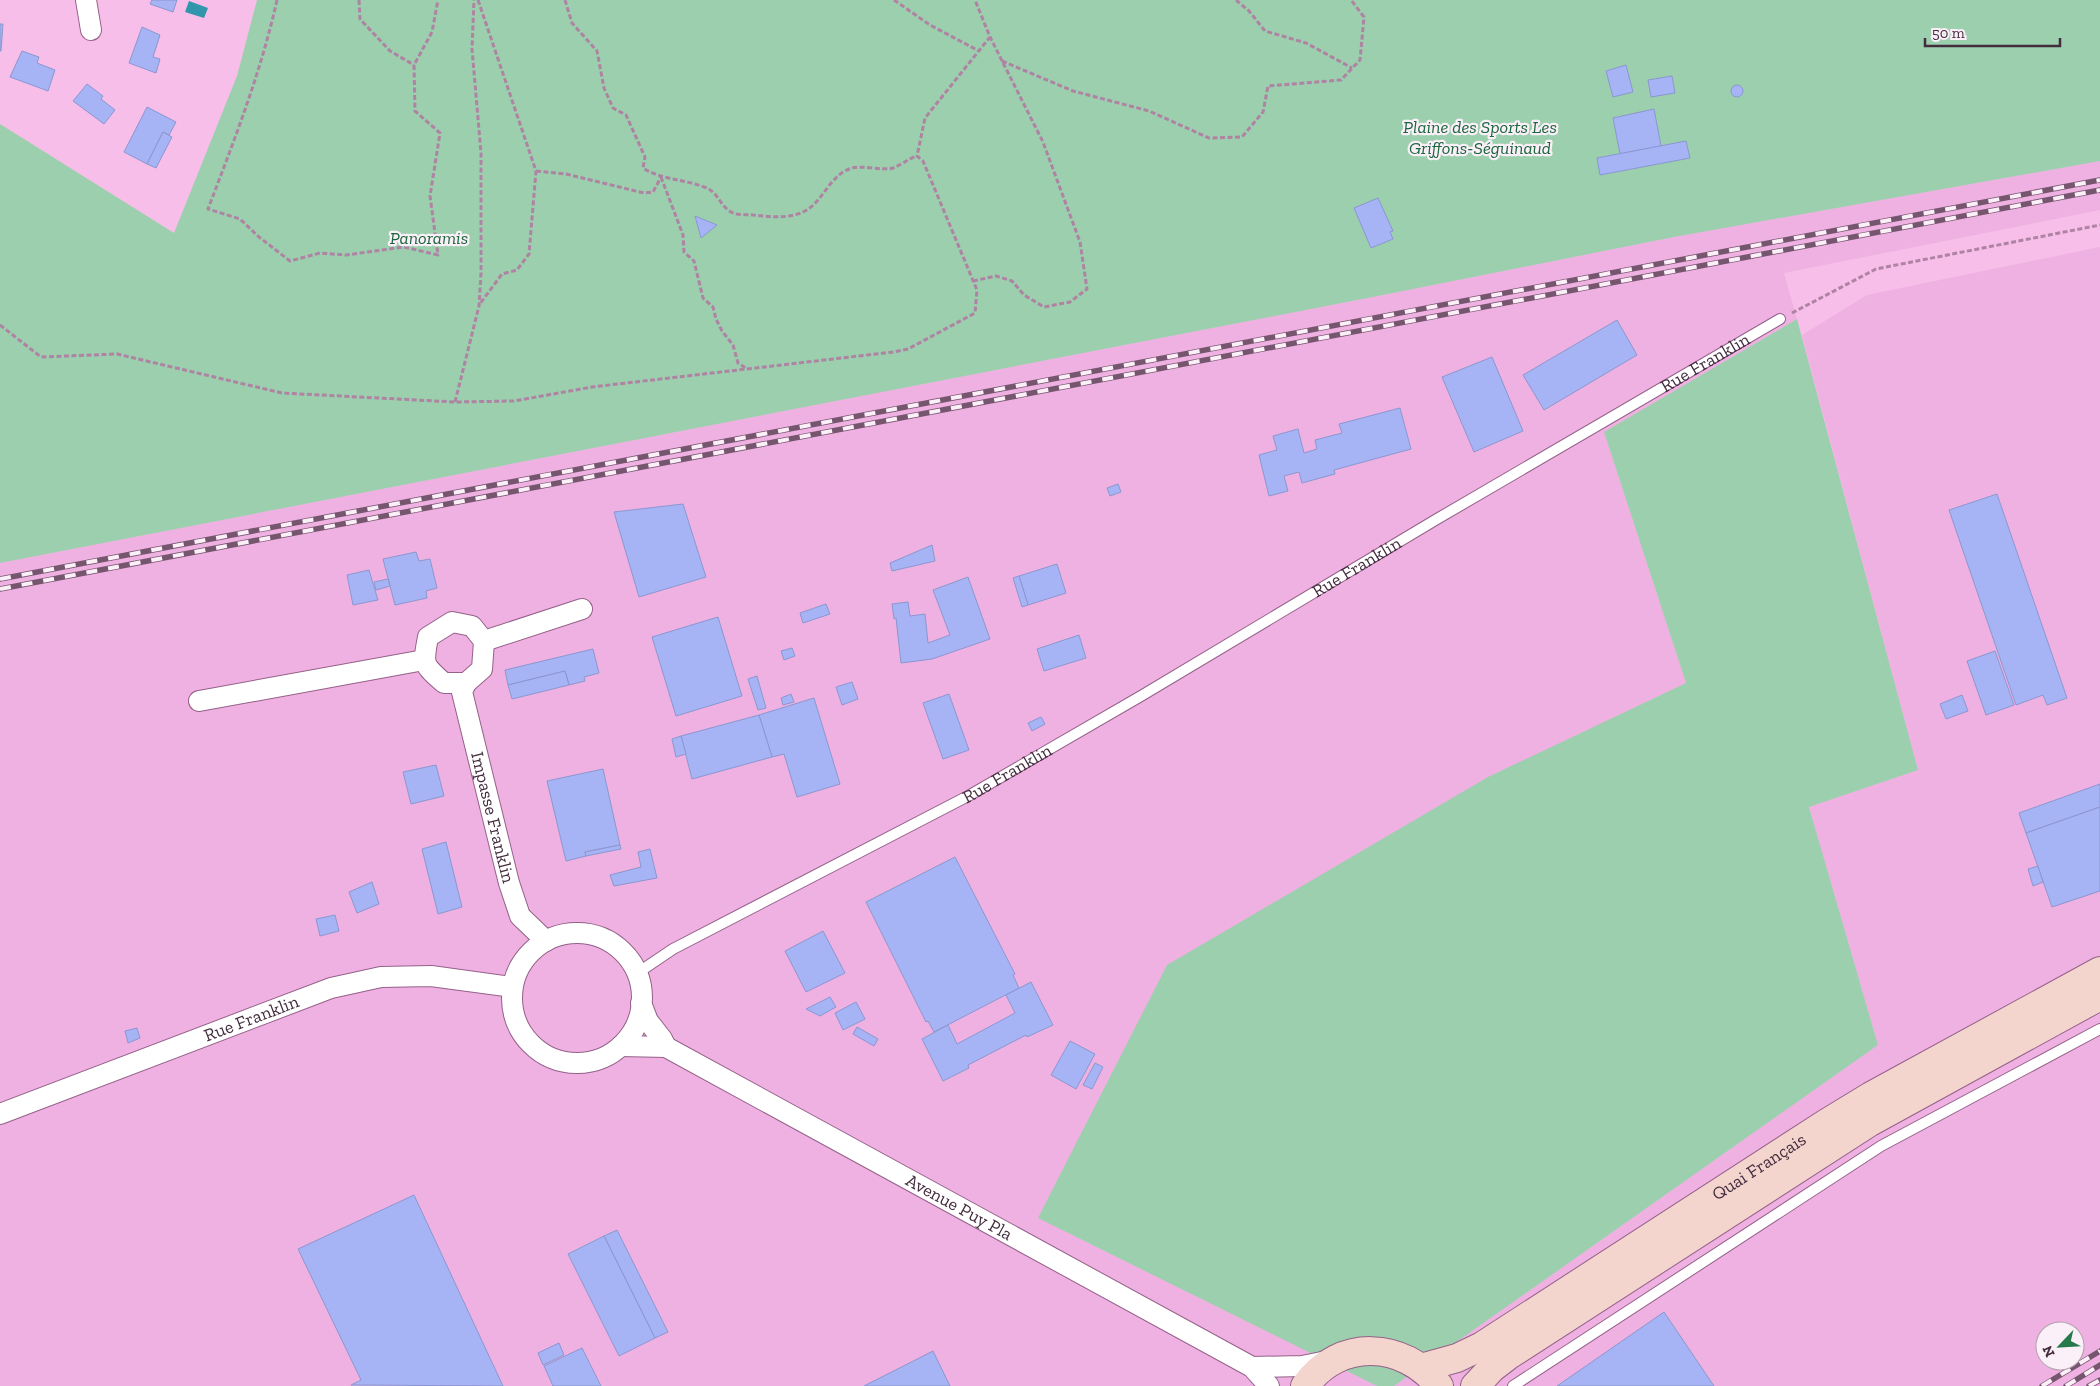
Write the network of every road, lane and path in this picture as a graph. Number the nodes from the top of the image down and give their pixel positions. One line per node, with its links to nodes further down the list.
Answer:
1 (86, 0): 12 (street)
2 (278, 0): 16 (path)
3 (359, 0): 16 (path)
4 (438, 0): 16 (path)
5 (474, 0): 23 (path)
6 (478, 0): 19 (path)
7 (565, 0): 20 (path)
8 (894, 0): 14 (path)
9 (975, 0): 13 (path)
10 (1236, 0): 17 (path)
11 (1351, 0): 17 (path)
12 (91, 30)
13 (990, 37): 14 (path); 15 (path)
14 (979, 51): 18 (path)
15 (1002, 61): 17 (path); 22 (path)
16 (414, 65)
17 (1352, 68)
18 (917, 156): 20 (path); 22 (path)
19 (536, 171): 20 (path); 23 (path)
20 (661, 177): 26 (path)
21 (2100, 225): 24 (path)
22 (973, 281): 26 (path)
23 (479, 306): 27 (path)
24 (1780, 319): 35 (lane, Rue Franklin)
25 (0, 325): 27 (path)
26 (746, 369): 27 (path)
27 (455, 402)
28 (582, 609): 29 (street)
29 (484, 641): 30 (street); 31 (street)
30 (424, 660): 31 (street); 32 (street)
31 (466, 683): 33 (street, Impasse Franklin)
32 (199, 701)
33 (546, 941): 35 (street); 36 (street)
34 (2100, 971): 45 (main road, Quai Français)
35 (636, 974): 38 (street)
36 (512, 987): 40 (street); 42 (street, Rue Franklin)
37 (2100, 996): 48 (main road, Quai Français)
38 (641, 1003): 40 (street); 41 (street, Avenue Puy Pla)
39 (2100, 1029): 49 (lane)
40 (621, 1046): 41 (street, Avenue Puy Pla)
41 (666, 1047): 44 (street, Avenue Puy Pla)
42 (0, 1114)
43 (1334, 1360): 44 (street, Avenue Puy Pla); 45 (main road); 47 (main road)
44 (1252, 1367): 46 (street, Avenue Puy Pla)
45 (1430, 1377)
46 (1269, 1386)
47 (1305, 1386)
48 (1475, 1386)
49 (1513, 1386)

